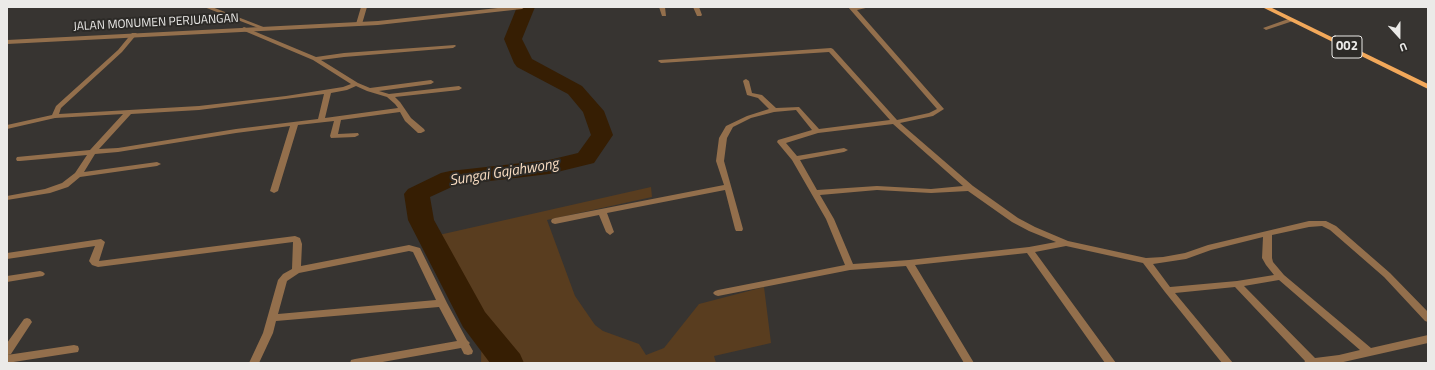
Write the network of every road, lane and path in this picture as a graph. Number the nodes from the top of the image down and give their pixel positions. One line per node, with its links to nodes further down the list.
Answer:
1 (207, 7): 14 (street)
2 (364, 7): 13 (street)
3 (519, 7): 9 (street, JALAN MONUMEN PERJUANGAN)
4 (662, 7): 10 (street)
5 (696, 7): 11 (street)
6 (867, 7): 8 (street)
7 (1265, 7): 12 (main road, 002)
8 (852, 8): 36 (street)
9 (492, 9): 13 (street, JALAN MONUMEN PERJUANGAN)
10 (664, 15)
11 (699, 15)
12 (1291, 20): 15 (street); 25 (main road, 002)
13 (359, 24): 14 (street, JALAN MONUMEN PERJUANGAN)
14 (263, 28): 16 (street, JALAN MONUMEN PERJUANGAN)
15 (1266, 28)
16 (244, 29): 17 (street, JALAN MONUMEN PERJUANGAN); 20 (street)
17 (134, 34): 18 (street, JALAN MONUMEN PERJUANGAN); 33 (street)
18 (7, 42)
19 (453, 46): 20 (street)
20 (315, 59): 24 (street)
21 (661, 61): 36 (street)
22 (746, 80): 31 (street)
23 (431, 82): 27 (street)
24 (356, 84): 27 (street); 28 (street)
25 (1427, 85)
26 (459, 88): 29 (street)
27 (368, 90): 29 (street)
28 (328, 92): 32 (street); 35 (street)
29 (389, 96): 30 (street)
30 (402, 110): 34 (street); 39 (street)
31 (774, 110): 40 (street); 48 (street)
32 (128, 112): 33 (street); 43 (street)
33 (55, 116): 38 (street)
34 (338, 118): 35 (street); 41 (street)
35 (321, 119): 37 (street)
36 (895, 122): 40 (street); 49 (street)
37 (295, 123): 43 (street); 50 (street)
38 (7, 127)
39 (421, 131)
40 (817, 131): 45 (street)
41 (356, 135)
42 (844, 150): 45 (street)
43 (93, 152): 44 (street); 47 (street)
44 (20, 159)
45 (795, 159): 51 (street)
46 (157, 164): 47 (street)
47 (78, 175): 52 (street)
48 (728, 187): 53 (street); 55 (street)
49 (970, 188): 51 (street); 58 (street)
50 (274, 191)
51 (815, 193): 63 (street)
52 (7, 198)
53 (602, 211): 54 (street); 56 (street)
54 (555, 221)
55 (739, 229)
56 (610, 232)
57 (1268, 233): 61 (street); 66 (street); 73 (street)
58 (1066, 243): 59 (street); 61 (street)
59 (1029, 250): 62 (street); 85 (street)
60 (7, 256): 64 (street)
61 (1146, 261): 69 (street)
62 (909, 263): 63 (street); 84 (street)
63 (850, 268): 70 (street)
64 (296, 270): 71 (street); 72 (street)
65 (40, 274): 67 (street)
66 (1281, 277): 68 (street); 78 (street)
67 (7, 279)
68 (1237, 284): 69 (street); 88 (street)
69 (1168, 290): 86 (street)
70 (718, 293)
71 (442, 303): 72 (street); 83 (street)
72 (272, 318): 82 (street)
73 (1428, 318)
74 (27, 322): 77 (street)
75 (1428, 339): 78 (street)
76 (74, 349): 80 (street)
77 (7, 351)
78 (1369, 352): 81 (street)
79 (7, 359): 80 (street)
80 (19, 360)
81 (1341, 361): 88 (street)
82 (254, 363)
83 (355, 363)
84 (969, 363)
85 (1112, 363)
86 (1228, 363)
87 (1309, 363): 88 (street)
88 (1313, 363)

